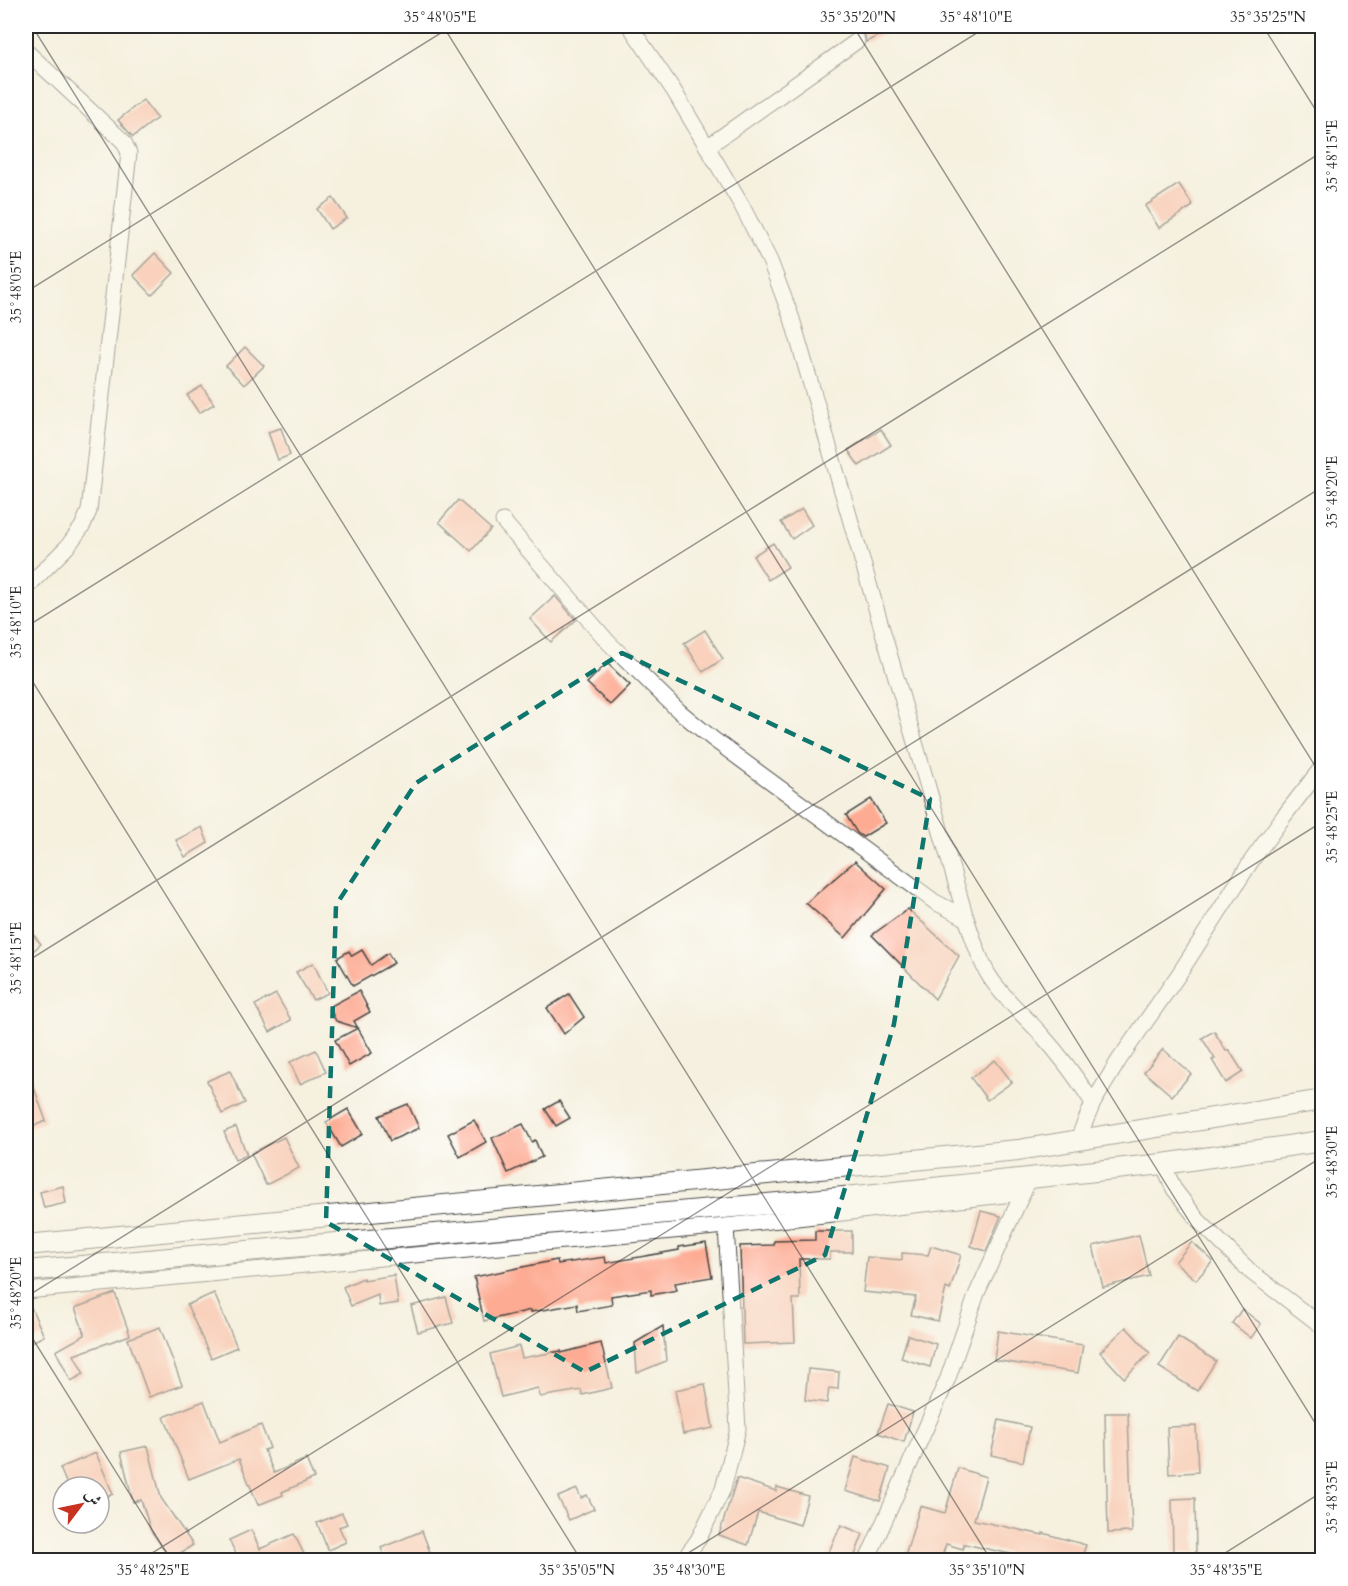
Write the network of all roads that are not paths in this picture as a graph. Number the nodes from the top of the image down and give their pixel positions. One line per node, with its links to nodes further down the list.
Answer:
1 (630, 26): 4 (street)
2 (857, 41): 4 (street)
3 (26, 51): 6 (street)
4 (707, 147): 8 (street)
5 (503, 521): 8 (street)
6 (26, 588)
7 (1323, 767): 10 (street)
8 (966, 918): 10 (street)
9 (1323, 1100): 11 (main road)
10 (1093, 1103): 11 (street)
11 (1077, 1141): 16 (main road)
12 (1323, 1141): 13 (main road)
13 (1163, 1164): 14 (main road); 19 (street)
14 (1026, 1186): 15 (street); 17 (main road); 21 (street)
15 (726, 1226): 18 (street); 20 (street)
16 (26, 1245)
17 (26, 1271)
18 (26, 1291)
19 (1323, 1326)
20 (683, 1560)
21 (867, 1560)

